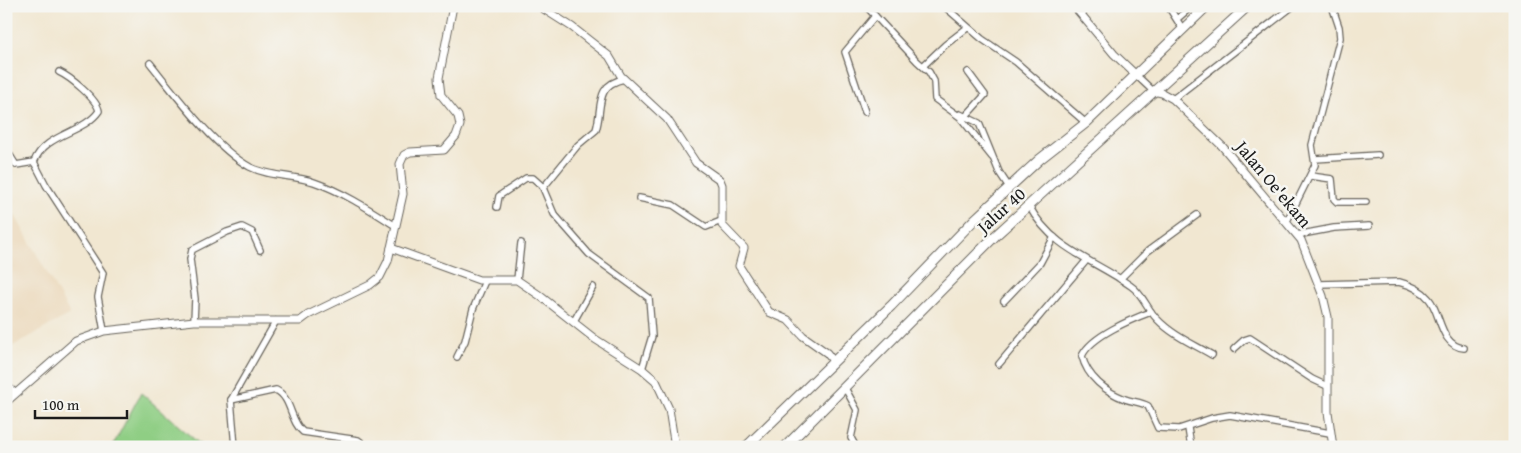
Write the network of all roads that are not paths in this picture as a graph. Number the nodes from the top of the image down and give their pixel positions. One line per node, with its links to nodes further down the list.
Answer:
1 (453, 6): 43 (street)
2 (539, 6): 21 (street)
3 (866, 6): 12 (street)
4 (944, 6): 14 (street)
5 (1168, 6): 13 (street)
6 (1192, 6): 13 (street)
7 (1207, 6): 15 (highway, Jalur 40)
8 (1248, 6): 22 (highway, Jalur 40)
9 (1293, 6): 23 (street)
10 (1332, 6): 31 (street)
11 (1078, 8): 20 (street)
12 (875, 16): 17 (street); 25 (street)
13 (1178, 18): 15 (street)
14 (967, 28): 17 (street); 27 (street)
15 (1182, 28): 20 (highway, Jalur 40)
16 (150, 63): 43 (street)
17 (923, 66): 24 (street)
18 (59, 72): 32 (street)
19 (968, 72): 26 (street)
20 (1134, 74): 22 (street); 27 (highway, Jalur 40)
21 (624, 79): 34 (street); 41 (street)
22 (1153, 91): 23 (street, Jalan Oe'ekam); 39 (highway, Jalur 40)
23 (1173, 99): 42 (street, Jalan Oe'ekam)
24 (949, 109): 26 (street); 30 (street)
25 (865, 112)
26 (965, 117): 30 (street)
27 (1086, 122): 35 (highway, Jalur 40)
28 (6, 149): 32 (street)
29 (1378, 155): 31 (street)
30 (992, 157): 35 (street)
31 (1316, 159): 33 (street)
32 (34, 162): 61 (street)
33 (1311, 176): 37 (street); 42 (street)
34 (544, 187): 38 (street); 68 (street)
35 (1009, 187): 66 (highway, Jalur 40)
36 (639, 198): 41 (street)
37 (1366, 202)
38 (497, 206)
39 (1029, 206): 46 (street); 71 (highway, Jalur 40)
40 (1197, 215): 51 (street)
41 (722, 221): 66 (street)
42 (1287, 221): 45 (street, Jalan Oe'ekam)
43 (394, 226): 48 (street)
44 (1369, 226): 45 (street)
45 (1297, 235): 54 (street, Jalan Oe'ekam)
46 (1054, 237): 50 (street); 56 (street)
47 (520, 243): 52 (street)
48 (391, 248): 53 (street); 60 (street)
49 (260, 250): 58 (street)
50 (1086, 261): 51 (street); 67 (street)
51 (1120, 279): 57 (street)
52 (517, 280): 53 (street); 59 (street)
53 (485, 281): 65 (street)
54 (1319, 284): 62 (street); 70 (street, Jalan Oe'ekam)
55 (593, 287): 59 (street)
56 (1004, 301)
57 (1151, 312): 64 (street); 75 (street)
58 (194, 321): 60 (street); 61 (street)
59 (574, 321): 68 (street)
60 (276, 322): 73 (street)
61 (104, 331): 72 (street)
62 (1464, 348)
63 (1234, 349): 70 (street)
64 (1212, 355)
65 (457, 357)
66 (833, 362): 80 (highway, Jalur 40)
67 (999, 364)
68 (642, 369): 79 (street)
69 (6, 385): 72 (street)
70 (1327, 386): 76 (street, Jalan Oe'ekam)
71 (845, 388): 81 (highway, Jalur 40); 82 (street)
72 (16, 393): 74 (street)
73 (231, 400): 77 (street); 78 (street)
74 (6, 402)
75 (1188, 428): 76 (street); 83 (street)
76 (1330, 433): 84 (street, Jalan Oe'ekam)
77 (235, 447)
78 (367, 447)
79 (675, 447)
80 (746, 447)
81 (785, 447)
82 (856, 447)
83 (1191, 447)
84 (1333, 447)

